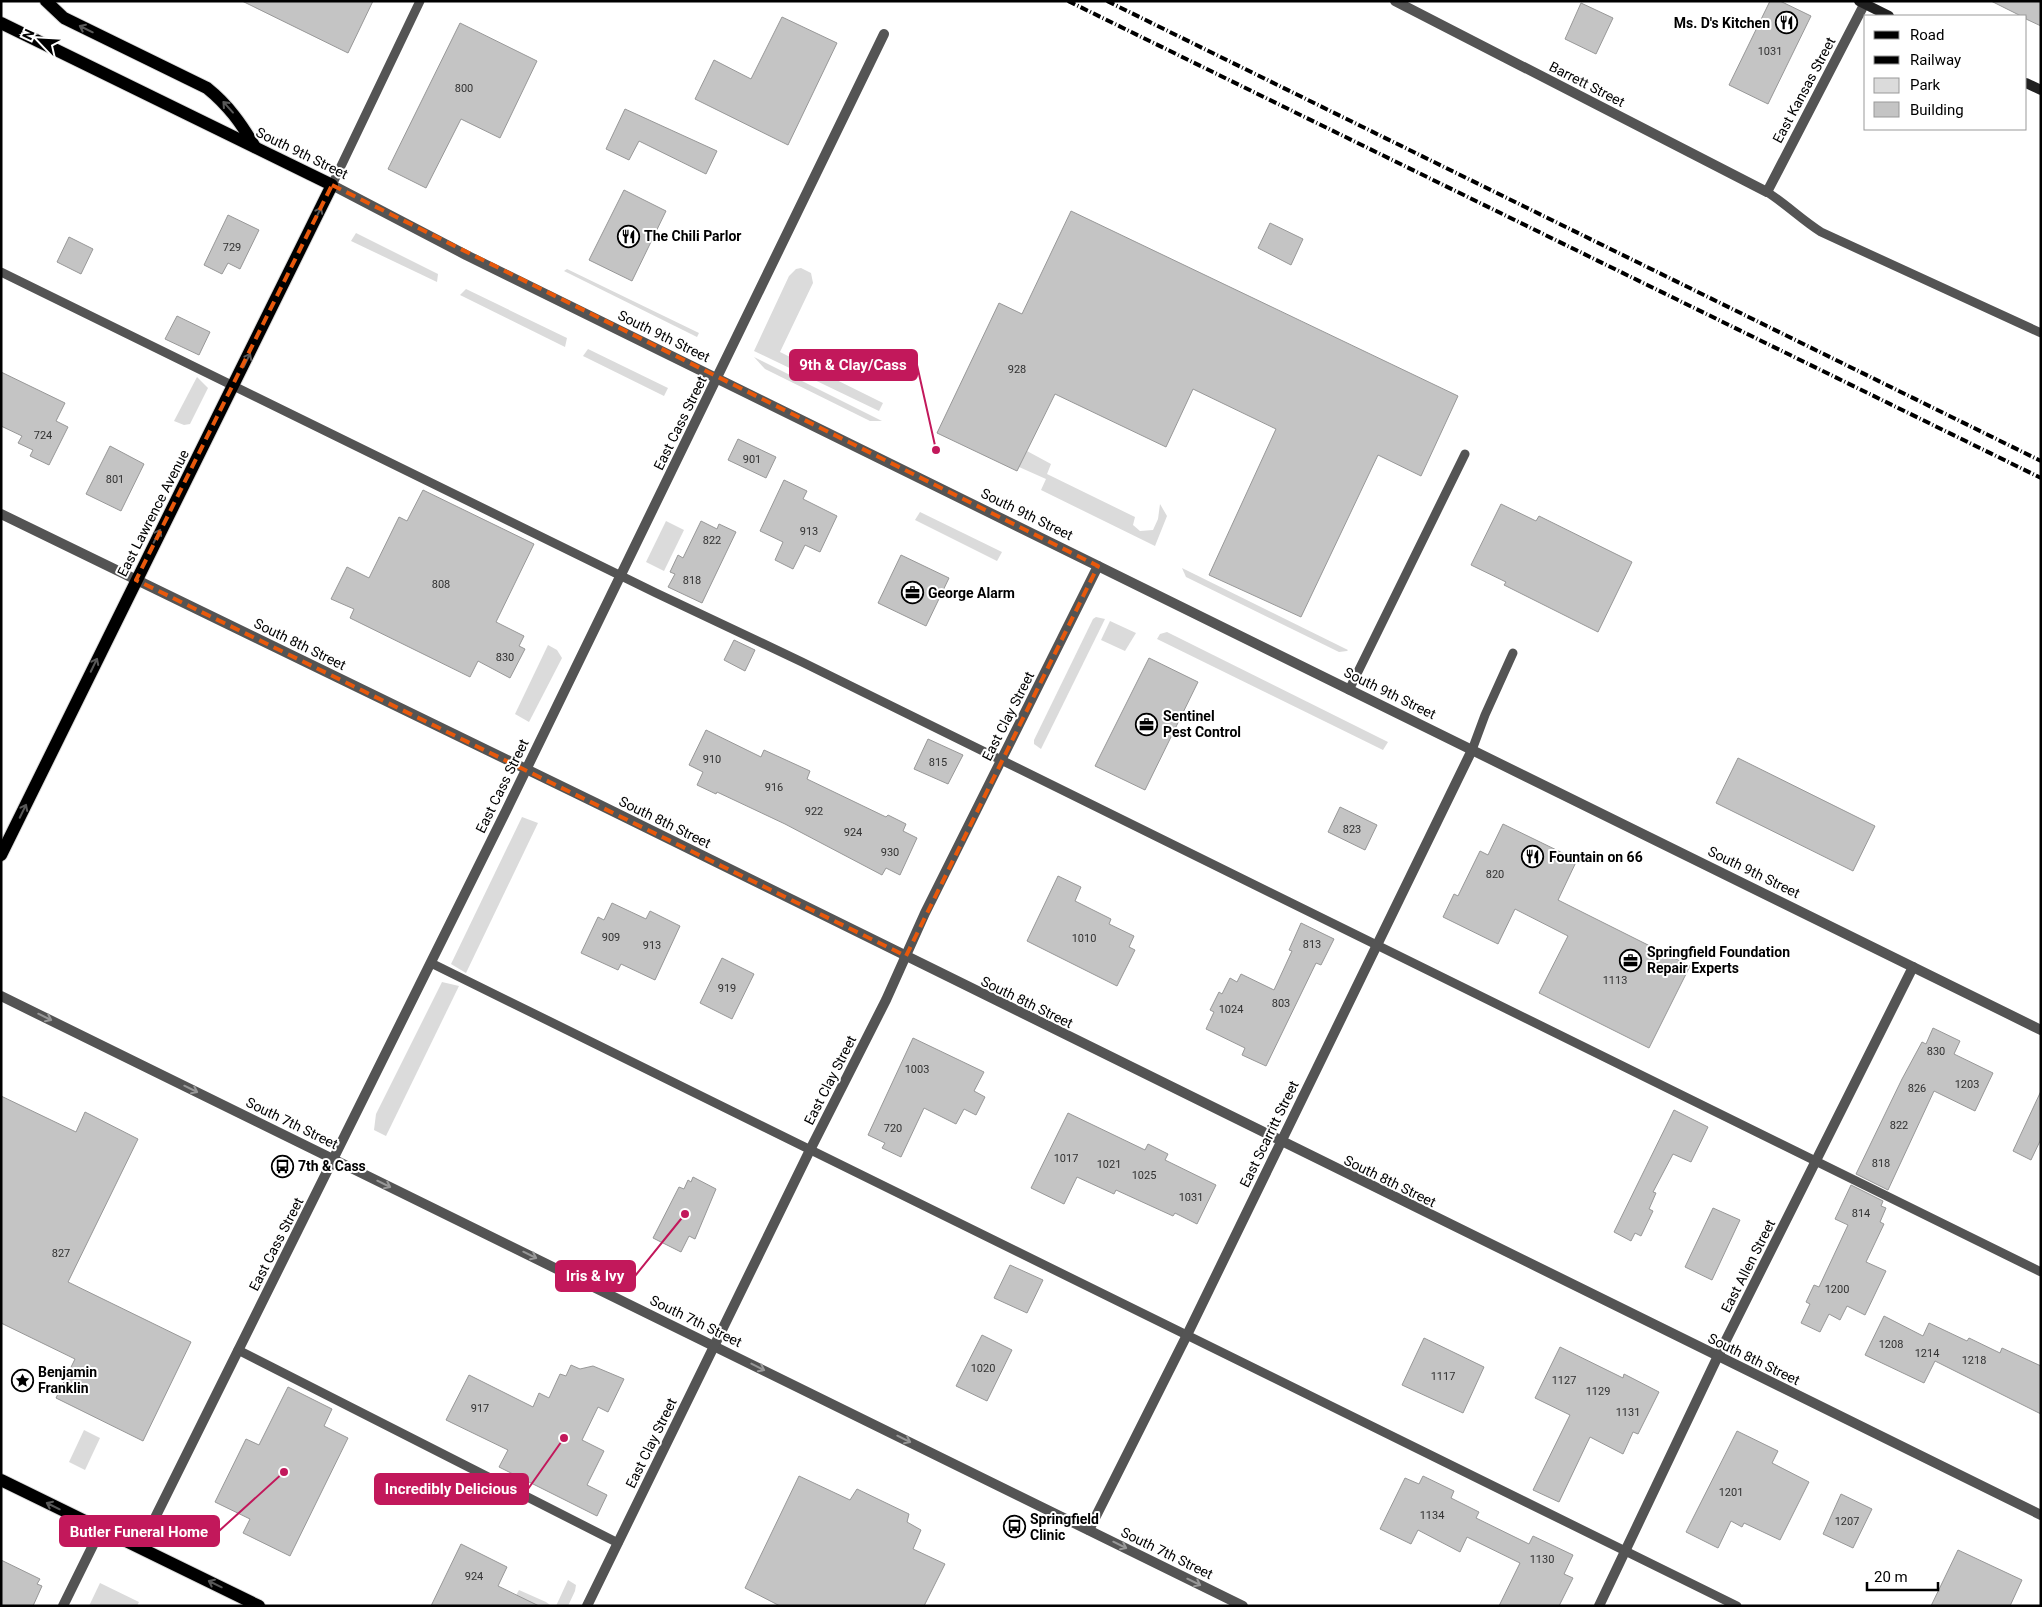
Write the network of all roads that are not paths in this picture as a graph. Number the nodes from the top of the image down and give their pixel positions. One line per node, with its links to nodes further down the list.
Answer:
1 (46, 1): 10 (main road, one-way to 1)
2 (420, 1): 11 (lane)
3 (1395, 1): 12 (street, Barrett Street)
4 (1863, 2): 5 (street); 12 (street, East Kansas Street)
5 (1887, 15)
6 (1, 23): 10 (main road, South 9th Street)
7 (884, 34): 15 (street, East Cass Street)
8 (2027, 83): 9 (street)
9 (2041, 90)
10 (255, 147): 11 (main road, South 9th Street)
11 (332, 185): 15 (street, South 9th Street); 16 (main road, East Lawrence Avenue, one-way to 11)
12 (1767, 192): 14 (lane)
13 (1, 272): 16 (lane)
14 (2041, 333)
15 (717, 379): 19 (street, South 9th Street); 20 (street, East Cass Street)
16 (234, 386): 20 (lane); 21 (main road, East Lawrence Avenue, one-way to 16)
17 (1465, 454): 23 (lane)
18 (1, 514): 21 (street, South 8th Street)
19 (1098, 566): 23 (street, South 9th Street); 25 (street, East Clay Street)
20 (620, 575): 25 (lane); 26 (street, East Cass Street)
21 (136, 580): 26 (street, South 8th Street); 27 (main road, East Lawrence Avenue, one-way to 21)
22 (1514, 653): 24 (lane)
23 (1349, 690): 24 (street, South 9th Street)
24 (1472, 750): 28 (street, East Scarritt Street); 31 (street, South 9th Street)
25 (1002, 760): 28 (lane); 29 (street, East Clay Street)
26 (526, 769): 29 (street, South 8th Street); 30 (street, East Cass Street)
27 (1, 855)
28 (1376, 946): 34 (street, East Scarritt Street); 37 (lane)
29 (906, 956): 34 (street, South 8th Street); 35 (street, East Clay Street)
30 (431, 963): 35 (lane); 36 (street, East Cass Street)
31 (1913, 967): 33 (street, South 9th Street); 37 (street, East Allen Street)
32 (1, 996): 36 (street, South 7th Street, one-way to 36)
33 (2041, 1030)
34 (1281, 1142): 39 (street, East Scarritt Street); 42 (street, South 8th Street)
35 (810, 1150): 39 (lane); 40 (street, East Clay Street)
36 (334, 1160): 40 (street, South 7th Street, one-way to 40); 41 (street, East Cass Street)
37 (1815, 1162): 38 (lane); 42 (street, East Allen Street)
38 (2041, 1272)
39 (1187, 1335): 46 (street, East Scarritt Street); 49 (lane)
40 (714, 1345): 46 (street, South 7th Street, one-way to 46); 47 (street, East Clay Street)
41 (238, 1350): 47 (lane); 48 (street, East Cass Street)
42 (1718, 1356): 44 (street, South 8th Street); 49 (street, East Allen Street)
43 (1, 1480): 45 (main road, one-way to 43)
44 (2041, 1515)
45 (101, 1529): 48 (main road); 50 (street)
46 (1089, 1530): 53 (street, South 7th Street, one-way to 53)
47 (618, 1543): 52 (street, East Clay Street)
48 (140, 1548): 51 (main road, one-way to 48)
49 (1626, 1551): 54 (street, East Allen Street); 55 (lane)
50 (63, 1606)
51 (259, 1606)
52 (587, 1606)
53 (1243, 1606)
54 (1599, 1606)
55 (1736, 1606)

